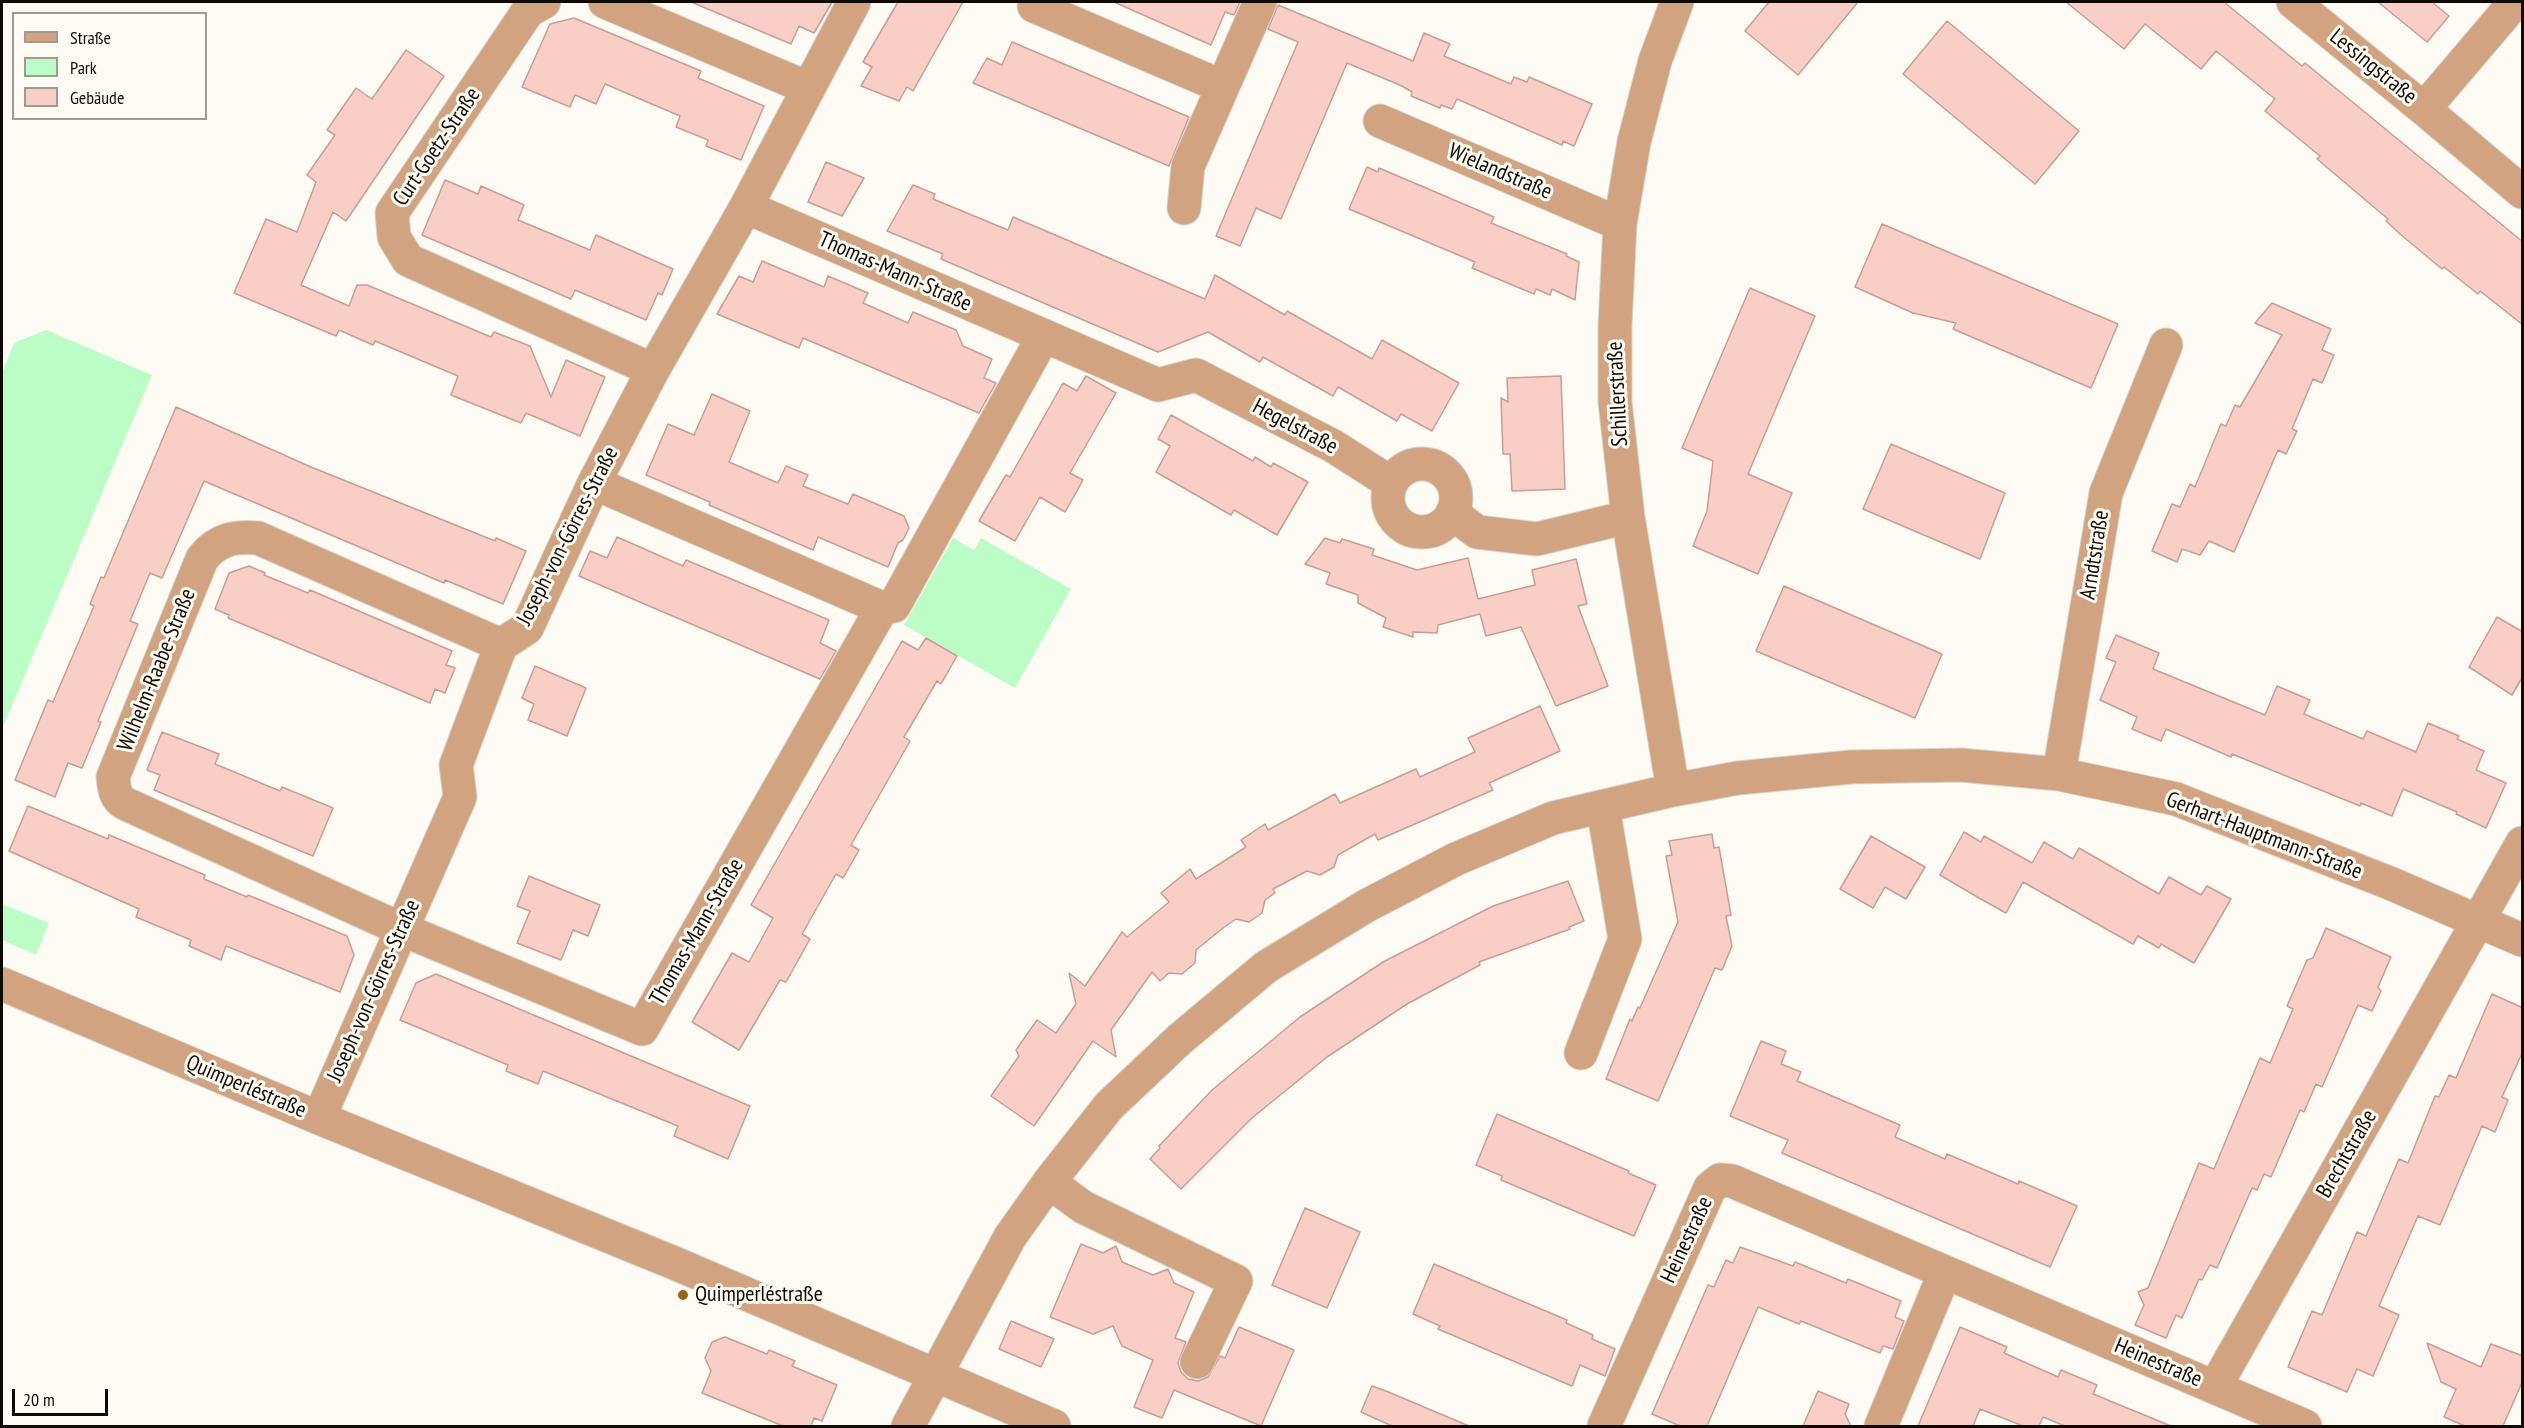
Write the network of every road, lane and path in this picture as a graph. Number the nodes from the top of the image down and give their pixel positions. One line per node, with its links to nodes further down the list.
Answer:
1 (544, 2): 19 (street, Curt-Goetz-Straße)
2 (605, 2): 10 (street)
3 (855, 2): 10 (street, Joseph-von-Görres-Straße)
4 (1260, 2): 9 (street)
5 (1677, 2): 16 (street, Schillerstraße)
6 (2293, 2): 11 (street, Lessingstraße)
7 (2515, 2): 11 (street, Lessingstraße)
8 (1034, 6): 9 (street)
9 (1221, 86): 15 (street)
10 (808, 87): 14 (street, Joseph-von-Görres-Straße)
11 (2424, 109): 13 (street, Lessingstraße)
12 (1380, 121): 16 (street, Wielandstraße)
13 (2523, 192)
14 (746, 207): 17 (street, Thomas-Mann-Straße); 19 (street, Joseph-von-Görres-Straße)
15 (1184, 208)
16 (1620, 224): 24 (street, Schillerstraße)
17 (1044, 337): 20 (street, Thomas-Mann-Straße); 25 (street, Thomas-Mann-Straße)
18 (2166, 345): 27 (street, Arndtstraße)
19 (653, 370): 21 (street, Joseph-von-Görres-Straße)
20 (1196, 375): 22 (street, Hegelstraße)
21 (594, 483): 25 (street); 26 (street, Joseph-von-Görres-Straße)
22 (1391, 483): 23 (street); 23 (street)
23 (1452, 513): 24 (street)
24 (1628, 517): 28 (street, Schillerstraße)
25 (882, 608): 32 (street, Thomas-Mann-Straße)
26 (501, 645): 32 (street, Joseph-von-Görres-Straße); 32 (street, Wilhelm-Raabe-Straße)
27 (2059, 774): 28 (street, Gerhart-Hauptmann-Straße); 31 (street, Gerhart-Hauptmann-Straße)
28 (1673, 790): 29 (street, Gerhart-Hauptmann-Straße)
29 (1603, 807): 35 (street); 37 (street, Gerhart-Hauptmann-Straße)
30 (2523, 843): 31 (street, Brechtstraße)
31 (2480, 922): 33 (street, Gerhart-Hauptmann-Straße); 41 (street, Brechtstraße)
32 (401, 928): 36 (street, Joseph-von-Görres-Straße)
33 (2523, 940)
34 (2, 984): 36 (street, Quimperléstraße)
35 (1581, 1053)
36 (319, 1118): 40 (street, Quimperléstraße)
37 (1049, 1182): 39 (street); 40 (street, Gerhart-Hauptmann-Straße)
38 (1945, 1272): 41 (street, Heinestraße); 44 (street, Heinestraße); 45 (street)
39 (1197, 1362)
40 (934, 1376): 42 (street, Gerhart-Hauptmann-Straße); 43 (street, Quimperléstraße)
41 (2215, 1387): 46 (street, Heinestraße)
42 (908, 1426)
43 (1054, 1426)
44 (1604, 1426)
45 (1881, 1426)
46 (2305, 1426)

